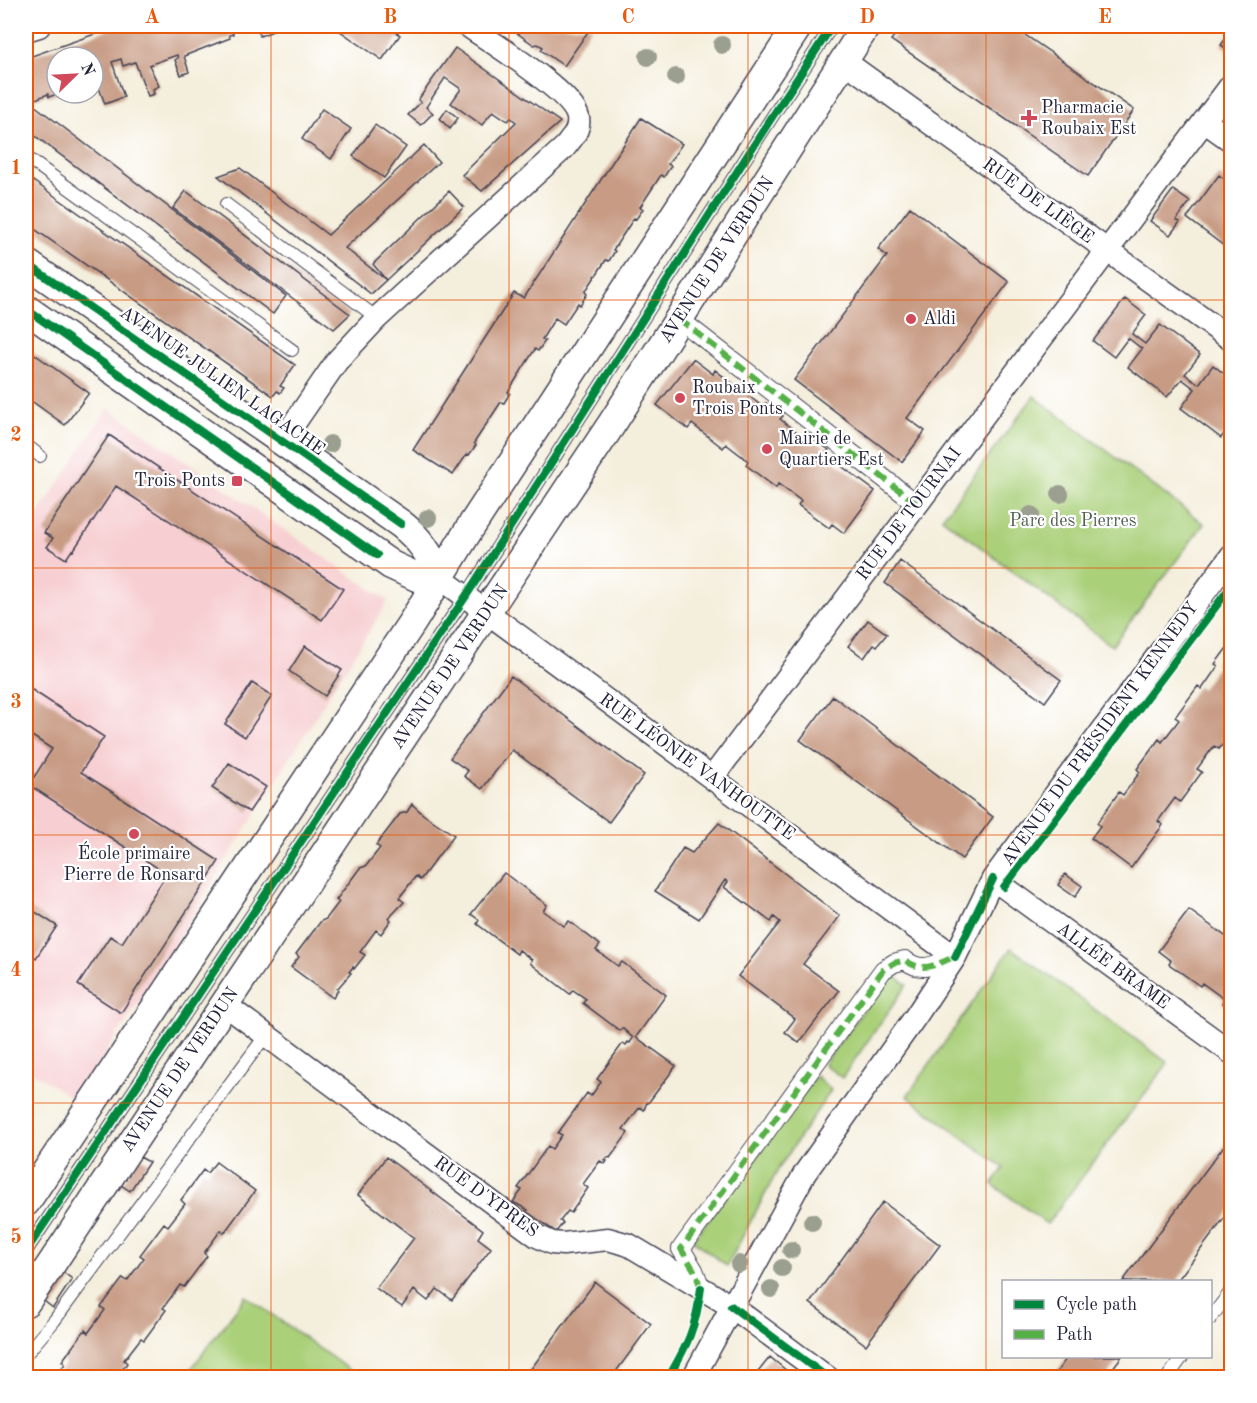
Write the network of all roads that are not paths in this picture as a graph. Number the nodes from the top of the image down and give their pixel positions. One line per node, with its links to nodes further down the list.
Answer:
1 (39, 26): 6 (street)
2 (468, 26): 16 (street)
3 (798, 26): 25 (street)
4 (832, 26): 26 (lane)
5 (866, 26): 7 (street, AVENUE DE VERDUN)
6 (26, 30)
7 (844, 61): 13 (street, RUE DE LIÈGE); 17 (street, AVENUE DE VERDUN)
8 (1232, 84): 9 (street, RUE DE TOURNAI)
9 (1204, 121): 10 (street); 13 (street, RUE DE TOURNAI)
10 (1232, 141)
11 (26, 157): 19 (lane)
12 (226, 204): 16 (lane)
13 (1107, 250): 18 (street, RUE DE LIÈGE); 23 (street, RUE DE TOURNAI)
14 (26, 263): 20 (street, AVENUE JULIEN LAGACHE)
15 (26, 309): 25 (street)
16 (377, 318): 20 (street)
17 (679, 319): 23 (street); 26 (street, AVENUE DE VERDUN)
18 (1232, 340)
19 (292, 350)
20 (282, 441): 25 (street, AVENUE JULIEN LAGACHE)
21 (26, 445): 22 (lane)
22 (40, 456)
23 (917, 504): 27 (street, RUE DE TOURNAI)
24 (1232, 555): 28 (street, AVENUE DU PRÉSIDENT KENNEDY)
25 (440, 577): 26 (street, RUE LÉONIE VANHOUTTE); 33 (street)
26 (477, 604): 27 (street, RUE LÉONIE VANHOUTTE); 30 (street, AVENUE DE VERDUN); 34 (lane)
27 (712, 778): 29 (street, RUE LÉONIE VANHOUTTE)
28 (993, 879): 29 (street, AVENUE DU PRÉSIDENT KENNEDY); 32 (street, ALLÉE BRAME)
29 (955, 957): 35 (street); 38 (street, AVENUE DU PRÉSIDENT KENNEDY)
30 (224, 1004): 31 (street, RUE D'YPRES); 37 (street, AVENUE DE VERDUN)
31 (266, 1035): 35 (street, RUE D'YPRES); 40 (lane)
32 (1232, 1053)
33 (26, 1202)
34 (26, 1251)
35 (701, 1288): 38 (street, RUE D'YPRES)
36 (1232, 1290): 39 (lane)
37 (26, 1302)
38 (731, 1306): 42 (street, AVENUE DU PRÉSIDENT KENNEDY); 43 (street, RUE D'YPRES)
39 (1212, 1316)
40 (26, 1354)
41 (1181, 1358): 44 (lane)
42 (693, 1377)
43 (828, 1377)
44 (1167, 1377)

